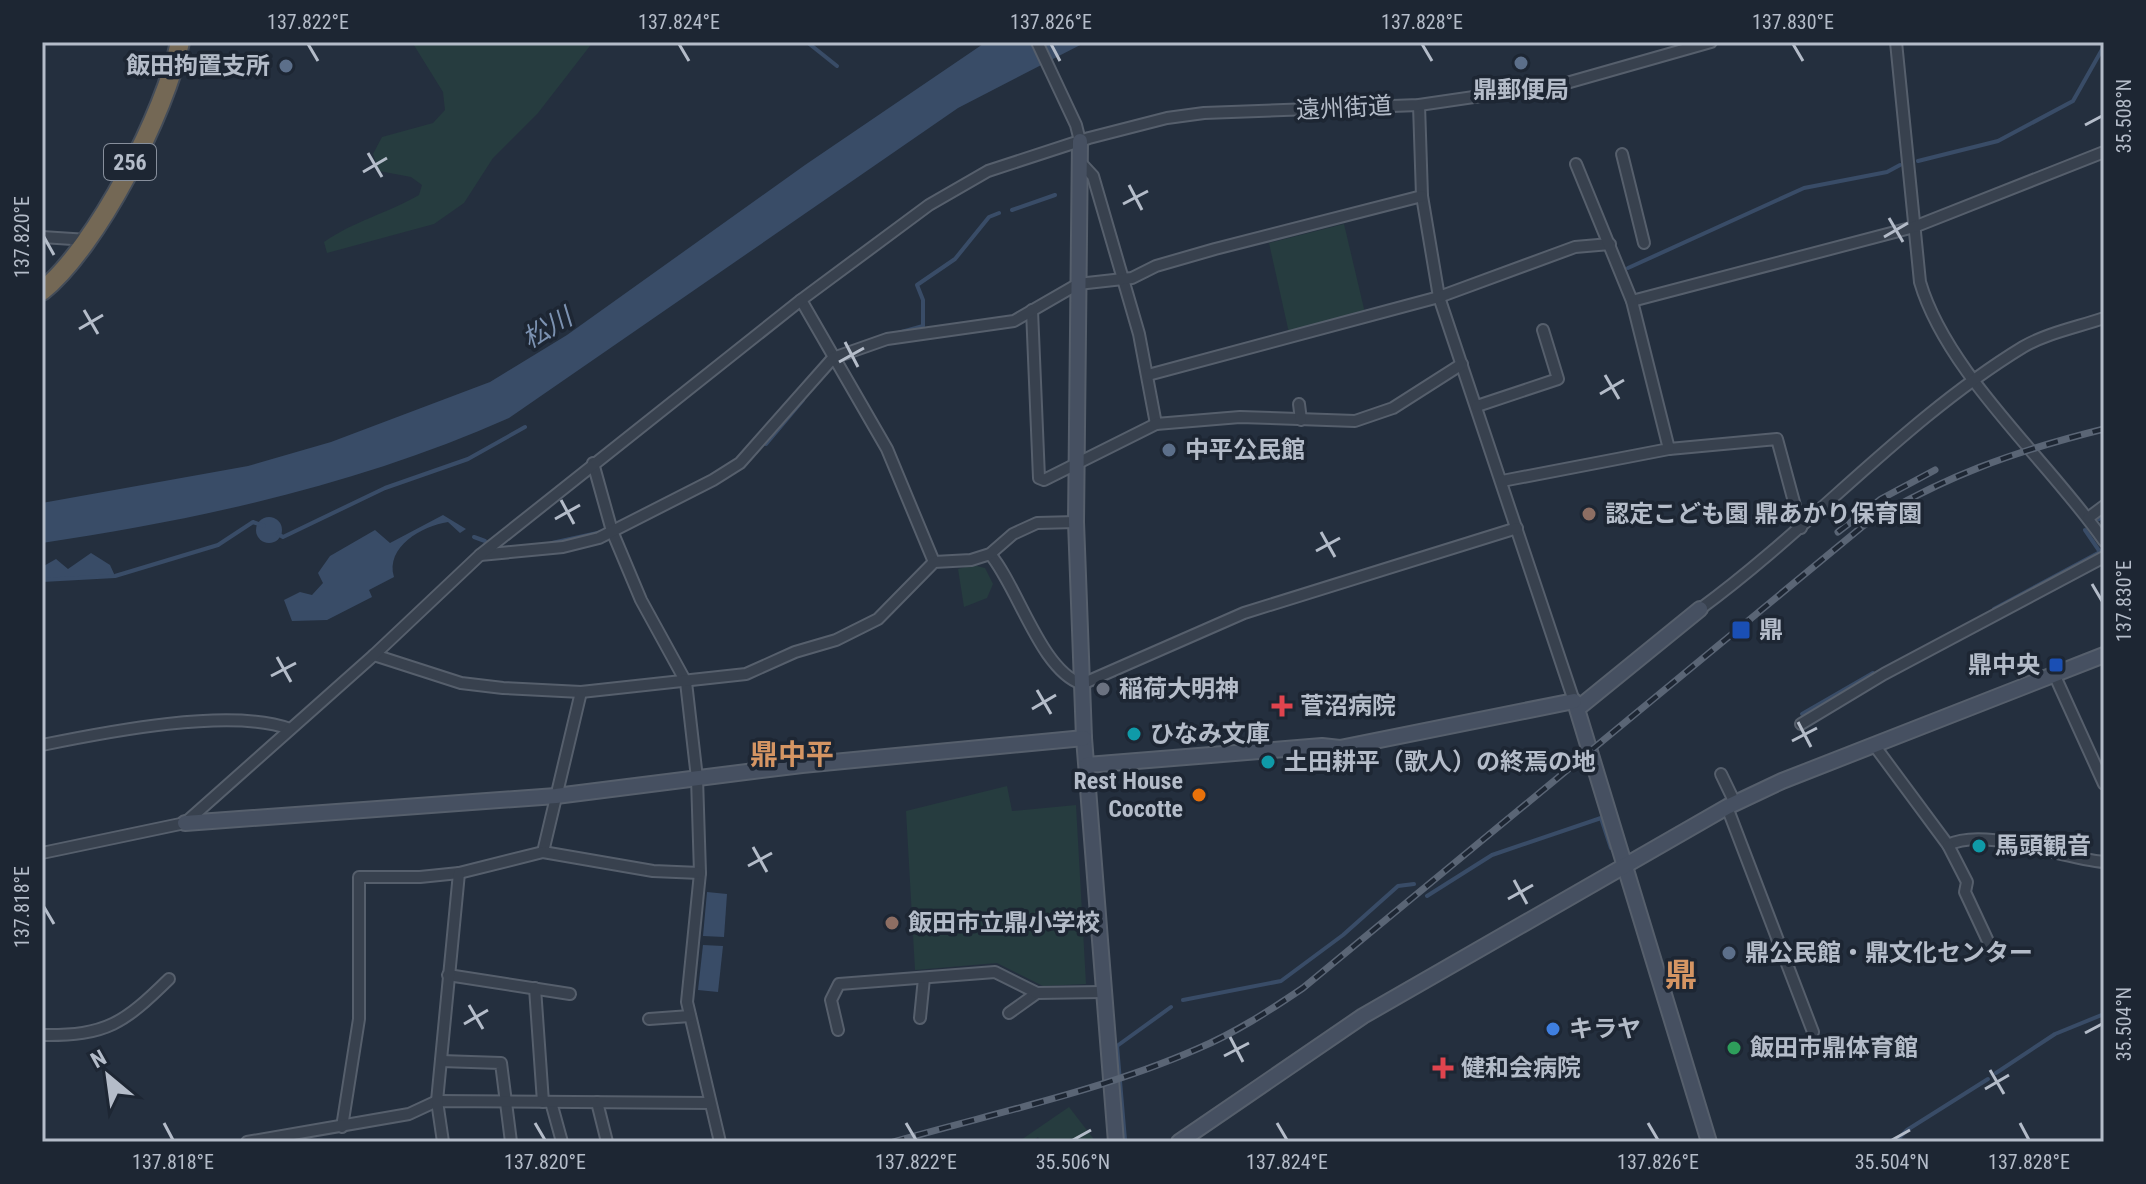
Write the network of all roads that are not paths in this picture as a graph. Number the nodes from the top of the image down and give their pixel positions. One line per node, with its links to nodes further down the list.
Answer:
1 (180, 42): 13 (highway, 256)
2 (1037, 42): 6 (street)
3 (1711, 42): 5 (street, 遠州街道)
4 (1896, 42): 12 (street)
5 (1419, 105): 6 (street, 遠州街道); 11 (street)
6 (1080, 141): 9 (street); 21 (street, 遠州街道)
7 (2104, 152): 12 (street)
8 (1622, 154): 15 (street)
9 (1078, 160): 17 (street); 18 (street)
10 (1576, 164): 16 (street)
11 (1422, 196): 17 (street); 20 (street)
12 (1914, 227): 22 (street); 29 (street)
13 (92, 234): 14 (street); 19 (highway, 256)
14 (42, 237)
15 (1644, 243)
16 (1610, 244): 20 (street); 22 (street)
17 (1121, 280): 18 (street); 28 (street)
18 (1078, 284): 23 (street); 36 (street)
19 (42, 291)
20 (1439, 297): 27 (street); 28 (street)
21 (801, 300): 26 (street); 35 (street, 遠州街道)
22 (1632, 301): 34 (street)
23 (1032, 310): 26 (street); 36 (street)
24 (2104, 318): 29 (street)
25 (1543, 330): 31 (street)
26 (833, 358): 43 (street); 48 (street)
27 (1462, 364): 31 (street); 32 (street)
28 (1148, 375): 33 (street)
29 (1976, 381): 39 (street); 42 (street)
30 (1299, 404): 32 (street)
31 (1477, 406): 37 (street)
32 (1301, 420): 33 (street)
33 (1156, 424): 36 (street)
34 (1669, 449): 37 (street); 42 (street)
35 (593, 463): 43 (street); 46 (street, 遠州街道)
36 (1076, 465): 40 (street)
37 (1502, 481): 41 (street)
38 (2104, 506): 39 (street)
39 (2088, 518): 44 (street)
40 (1076, 522): 45 (street); 54 (street)
41 (1517, 528): 54 (street); 56 (street)
42 (1801, 528): 49 (street)
43 (612, 531): 46 (street); 53 (street)
44 (2104, 541)
45 (990, 554): 48 (street); 54 (street)
46 (480, 555): 50 (street, 遠州街道)
47 (2104, 557): 57 (street)
48 (934, 562): 53 (street)
49 (1700, 609): 56 (street)
50 (374, 655): 55 (street); 58 (street, 遠州街道)
51 (2104, 655): 52 (street)
52 (2054, 674): 61 (street); 65 (street)
53 (686, 682): 55 (street); 64 (street)
54 (1082, 684): 59 (street)
55 (581, 692): 66 (street)
56 (1575, 705): 62 (street); 73 (street)
57 (1801, 724)
58 (290, 729): 60 (street); 68 (street, 遠州街道)
59 (1084, 738): 62 (street); 64 (street)
60 (42, 745)
61 (1874, 745): 67 (street); 69 (street)
62 (1087, 765): 81 (street)
63 (1721, 774): 67 (street)
64 (697, 778): 66 (street); 75 (street)
65 (2104, 784)
66 (556, 796): 68 (street); 70 (street)
67 (1731, 805): 73 (street); 89 (street)
68 (185, 823): 71 (street)
69 (1948, 845): 72 (street); 76 (street)
70 (543, 852): 74 (street); 75 (street)
71 (42, 853)
72 (2104, 862)
73 (1624, 866): 105 (street); 106 (street)
74 (459, 873): 77 (street); 97 (street)
75 (700, 873): 85 (street)
76 (1993, 952)
77 (448, 975): 80 (street); 91 (street)
78 (924, 978): 82 (street); 86 (street); 88 (street)
79 (169, 979): 90 (street)
80 (535, 988): 83 (street); 94 (street)
81 (1102, 992): 82 (street); 104 (street)
82 (1037, 993): 84 (street)
83 (570, 994)
84 (1009, 1013)
85 (690, 1016): 87 (street); 96 (street)
86 (920, 1018)
87 (649, 1019)
88 (838, 1030)
89 (1813, 1032)
90 (42, 1035)
91 (441, 1061): 92 (street); 93 (street)
92 (437, 1101): 93 (street); 97 (street); 99 (street)
93 (504, 1102): 94 (street); 100 (street)
94 (547, 1102): 95 (street); 101 (street)
95 (597, 1102): 96 (street); 102 (street)
96 (710, 1103): 103 (street)
97 (342, 1127): 98 (street)
98 (247, 1142)
99 (443, 1142)
100 (511, 1142)
101 (562, 1142)
102 (607, 1142)
103 (720, 1142)
104 (1116, 1142)
105 (1179, 1142)
106 (1709, 1142)

